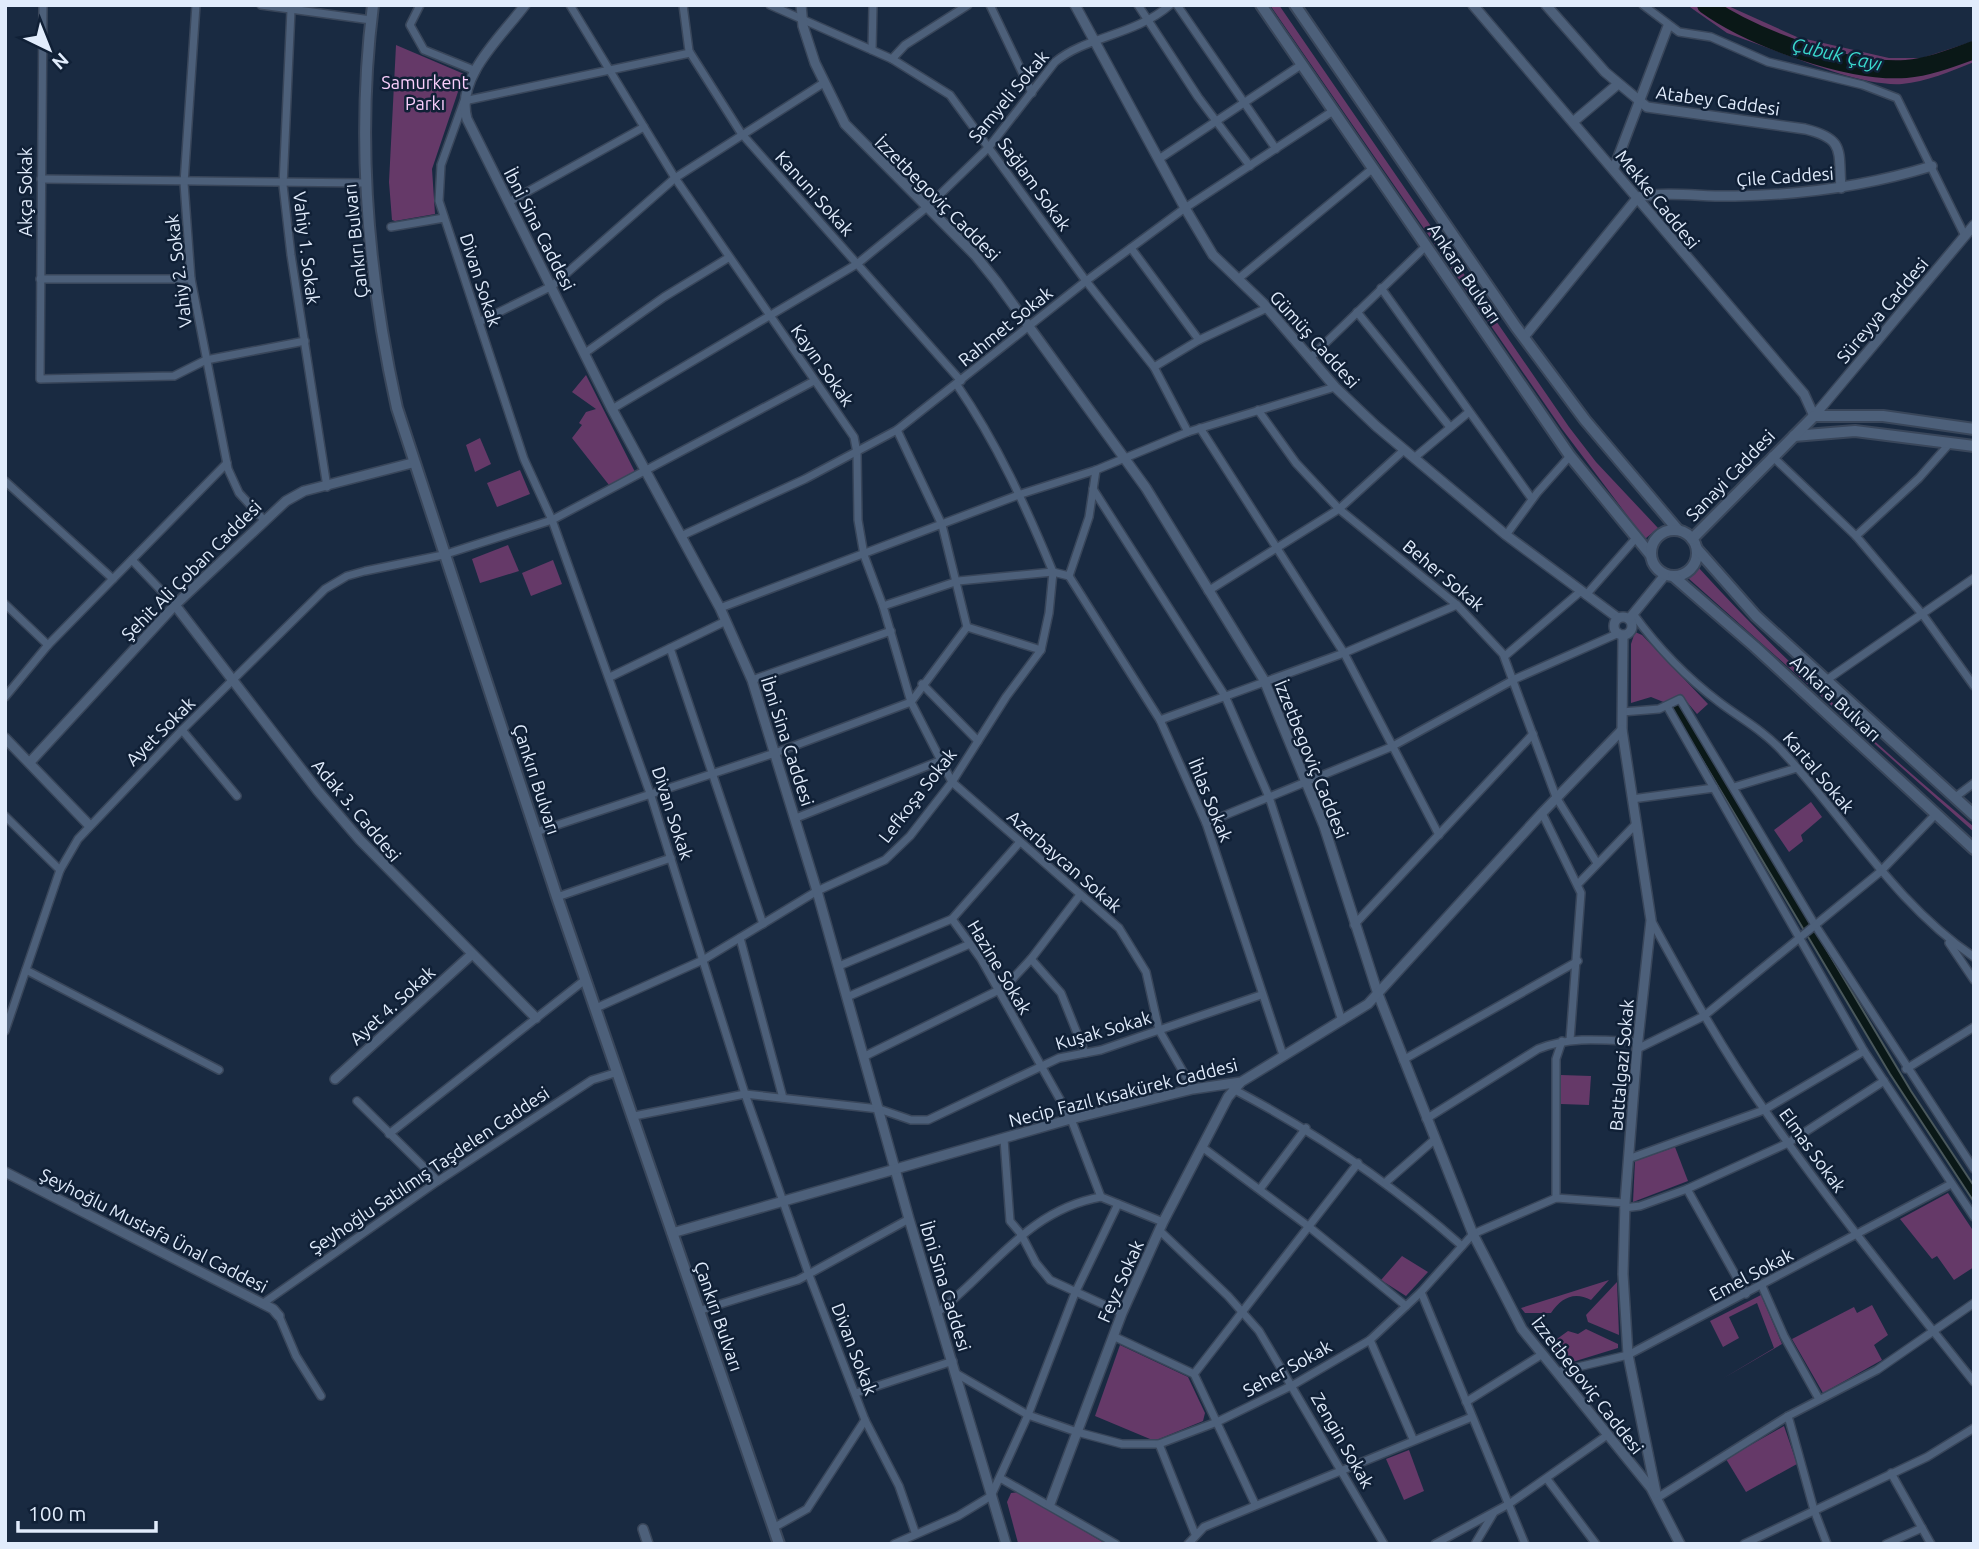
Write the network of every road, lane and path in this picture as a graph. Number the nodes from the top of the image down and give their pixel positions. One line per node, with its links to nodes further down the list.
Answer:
1 (43, 5): 54 (street, Akça Sokak)
2 (196, 5): 55 (street, Vahiy 2. Sokak)
3 (261, 5): 23 (street)
4 (373, 5): 25 (main road, Çankırı Bulvarı)
5 (420, 5): 34 (street)
6 (525, 5): 34 (street)
7 (570, 5): 33 (street, Kayın Sokak)
8 (683, 5): 30 (street, Kanuni Sokak)
9 (770, 5): 24 (street, Sağlam Sokak)
10 (801, 5): 24 (street, İzzetbegoviç Caddesi)
11 (873, 5): 29 (street)
12 (968, 5): 31 (street)
13 (990, 5): 37 (street)
14 (1075, 5): 28 (street, Gümüş Caddesi)
15 (1138, 5): 26 (street)
16 (1170, 5): 26 (street, Samyeli Sokak)
17 (1177, 5): 39 (street)
18 (1261, 5): 32 (main road, Ankara Bulvarı)
19 (1295, 5): 82 (main road, Ankara Bulvarı)
20 (1473, 5): 43 (street, Mekke Caddesi)
21 (1546, 5): 36 (street, Atabey Caddesi)
22 (1643, 5): 27 (street)
23 (291, 10): 25 (street); 57 (street, Vahiy 1. Sokak)
24 (801, 17): 29 (street, Sağlam Sokak); 35 (street, İzzetbegoviç Caddesi)
25 (372, 20): 56 (main road, Çankırı Bulvarı)
26 (1149, 22): 28 (street, Samyeli Sokak); 42 (street)
27 (1668, 26): 40 (street); 50 (street)
28 (1096, 43): 37 (street, Samyeli Sokak); 48 (street, Gümüş Caddesi)
29 (872, 50): 31 (street, Sağlam Sokak)
30 (690, 53): 33 (street); 45 (street, Kanuni Sokak)
31 (892, 59): 46 (street, Sağlam Sokak)
32 (1301, 65): 39 (street); 41 (main road, Ankara Bulvarı)
33 (611, 70): 38 (street); 44 (street, Kayın Sokak)
34 (475, 71): 38 (street)
35 (822, 84): 45 (street); 61 (street, İzzetbegoviç Caddesi)
36 (1618, 84): 40 (street, Atabey Caddesi); 43 (street)
37 (1032, 93): 46 (street, Samyeli Sokak)
38 (464, 101): 60 (street, İbni Sina Caddesi); 63 (street, Divan Sokak)
39 (1244, 103): 42 (street); 47 (street)
40 (1641, 103): 51 (street); 58 (street, Atabey Caddesi)
41 (1333, 111): 47 (street, Rahmet Sokak); 52 (main road, Ankara Bulvarı)
42 (1216, 121): 48 (street); 49 (street)
43 (1573, 122): 51 (street, Mekke Caddesi)
44 (644, 127): 53 (street, Kayın Sokak); 60 (street)
45 (741, 133): 53 (street); 70 (street, Kanuni Sokak)
46 (989, 147): 61 (street, Samyeli Sokak); 74 (street, Sağlam Sokak)
47 (1276, 149): 49 (street, Rahmet Sokak)
48 (1159, 159): 62 (street, Gümüş Caddesi)
49 (1250, 166): 62 (street, Rahmet Sokak)
50 (1931, 166): 58 (street, Çile Caddesi); 66 (street)
51 (1614, 168): 59 (street, Mekke Caddesi)
52 (1372, 169): 67 (main road, Ankara Bulvarı); 73 (street)
53 (675, 178): 69 (street, Kayın Sokak); 75 (street)
54 (41, 179): 55 (street); 71 (street, Akça Sokak)
55 (184, 183): 57 (street); 72 (street, Vahiy 2. Sokak)
56 (365, 183): 57 (street); 111 (main road, Çankırı Bulvarı)
57 (283, 185): 84 (street, Vahiy 1. Sokak)
58 (1842, 188): 59 (street, Çile Caddesi)
59 (1638, 197): 82 (street); 95 (street, Mekke Caddesi)
60 (509, 202): 75 (street, İbni Sina Caddesi)
61 (927, 207): 70 (street, Samyeli Sokak); 81 (street, İzzetbegoviç Caddesi)
62 (1185, 208): 68 (street, Rahmet Sokak); 73 (street, Gümüş Caddesi)
63 (444, 218): 65 (street); 80 (street, Divan Sokak)
64 (1974, 225): 66 (street, Süreyya Caddesi)
65 (391, 227)
66 (1965, 236): 95 (street, Süreyya Caddesi)
67 (1425, 247): 76 (street); 106 (main road, Ankara Bulvarı)
68 (1131, 248): 74 (street, Rahmet Sokak); 83 (street)
69 (728, 258): 79 (street, Kayın Sokak); 85 (street)
70 (857, 264): 79 (street, Samyeli Sokak); 90 (street, Kanuni Sokak)
71 (40, 279): 72 (street); 87 (street, Akça Sokak)
72 (191, 279): 87 (street, Vahiy 2. Sokak)
73 (1238, 279): 77 (street, Gümüş Caddesi)
74 (1086, 281): 81 (street, Rahmet Sokak); 88 (street, Sağlam Sokak)
75 (552, 286): 80 (street); 85 (street, İbni Sina Caddesi)
76 (1381, 288): 78 (street); 94 (street)
77 (1267, 308): 83 (street); 86 (street, Gümüş Caddesi)
78 (1357, 313): 86 (street); 96 (street)
79 (769, 316): 89 (street, Kayın Sokak); 92 (street, Samyeli Sokak)
80 (479, 322): 121 (street, Divan Sokak)
81 (1028, 327): 90 (street, Rahmet Sokak); 108 (street, İzzetbegoviç Caddesi)
82 (1524, 337): 123 (main road, Ankara Bulvarı)
83 (1199, 340): 88 (street)
84 (304, 341): 87 (street); 115 (street, Vahiy 1. Sokak)
85 (585, 353): 92 (street, İbni Sina Caddesi)
86 (1310, 358): 91 (street, Gümüş Caddesi)
87 (206, 360): 110 (street, Vahiy 2. Sokak)
88 (1153, 367): 100 (street, Sağlam Sokak)
89 (814, 381): 105 (street, Kayın Sokak); 113 (street, Ayet Sokak)
90 (959, 383): 99 (street, Rahmet Sokak); 117 (street, Kanuni Sokak)
91 (1335, 387): 93 (street); 104 (street, Gümüş Caddesi)
92 (612, 409): 113 (street, İbni Sina Caddesi)
93 (1258, 410): 97 (street); 119 (street, Beher Sokak)
94 (1469, 412): 96 (street); 118 (street)
95 (1814, 416): 98 (main road); 101 (main road, Sanayi Caddesi)
96 (1450, 427): 109 (street)
97 (1200, 428): 100 (street); 129 (street)
98 (1974, 429)
99 (897, 430): 105 (street, Rahmet Sokak); 122 (street)
100 (1188, 432): 108 (street)
101 (1794, 436): 102 (main road, Sanayi Caddesi); 107 (main road, Sanayi Caddesi)
102 (1950, 442): 103 (main road, Sanayi Caddesi); 126 (street)
103 (1974, 446)
104 (1404, 450): 109 (street, Gümüş Caddesi); 119 (street)
105 (857, 453): 125 (street, Rahmet Sokak); 132 (street, Kayın Sokak)
106 (1570, 456): 118 (street); 127 (main road, Ankara Bulvarı)
107 (1772, 456): 126 (street); 128 (main road, Sanayi Caddesi)
108 (1124, 457): 112 (street); 140 (street, İzzetbegoviç Caddesi)
109 (1413, 458): 124 (street, Gümüş Caddesi)
110 (227, 463): 120 (street, Vahiy 2. Sokak); 133 (street)
111 (412, 463): 115 (street, Şehit Ali Çoban Caddesi); 131 (main road, Çankırı Bulvarı)
112 (1096, 470): 116 (street); 117 (street)
113 (645, 471): 121 (street, Ayet Sokak); 125 (street, İbni Sina Caddesi)
114 (5, 481): 138 (street)
115 (327, 487): 120 (street, Şehit Ali Çoban Caddesi)
116 (1093, 488): 135 (street); 167 (street)
117 (1021, 494): 122 (street); 134 (street, Kanuni Sokak)
118 (1532, 499): 124 (street)
119 (1339, 509): 129 (street); 144 (street, Beher Sokak)
120 (263, 519): 143 (street, Şehit Ali Çoban Caddesi)
121 (552, 520): 131 (street, Ayet Sokak); 159 (street, Divan Sokak)
122 (942, 524): 132 (street); 139 (street)
123 (1678, 530): 128 (main road); 130 (main road)
124 (1506, 535): 141 (street, Gümüş Caddesi)
125 (681, 536): 146 (street, İbni Sina Caddesi)
126 (1856, 536): 147 (street)
127 (1636, 538): 130 (main road, Ankara Bulvarı); 141 (street)
128 (1694, 544): 136 (main road); 164 (main road, Ankara Bulvarı)
129 (1276, 551): 140 (street); 157 (street)
130 (1650, 554): 136 (main road)
131 (443, 555): 160 (street, Ayet Sokak); 203 (main road, Çankırı Bulvarı)
132 (864, 555): 145 (street, Kayın Sokak); 146 (street)
133 (132, 560): 138 (street); 143 (street)
134 (1053, 572): 135 (street); 139 (street); 156 (street, Lefkoşa Sokak)
135 (1069, 576): 172 (street, İhlas Sokak)
136 (1669, 576): 148 (street); 206 (main road, Ankara Bulvarı)
137 (1974, 578): 147 (street)
138 (113, 579): 154 (street)
139 (958, 581): 145 (street); 151 (street)
140 (1208, 592): 163 (street, İzzetbegoviç Caddesi)
141 (1583, 593): 149 (street, Gümüş Caddesi); 158 (street)
142 (5, 604): 154 (street)
143 (175, 605): 160 (street, Adak 3. Caddesi); 181 (street, Şehit Ali Çoban Caddesi)
144 (1457, 605): 157 (street); 158 (street, Beher Sokak)
145 (883, 606): 152 (street, Kayın Sokak)
146 (720, 607): 150 (street, İbni Sina Caddesi)
147 (1923, 615): 164 (street); 166 (street)
148 (1632, 617): 149 (street); 153 (street); 182 (street, Kartal Sokak)
149 (1618, 618): 153 (street, Battalgazi Sokak)
150 (726, 621): 155 (street); 162 (street, İbni Sina Caddesi)
151 (967, 626): 156 (street); 165 (street)
152 (891, 631): 162 (street); 169 (street, Kayın Sokak)
153 (1621, 634): 161 (street); 171 (street, Battalgazi Sokak)
154 (48, 645): 168 (street)
155 (670, 648): 159 (street); 183 (street)
156 (1041, 650): 177 (street, Lefkoşa Sokak)
157 (1344, 653): 163 (street); 178 (street)
158 (1505, 656): 161 (street, Beher Sokak)
159 (610, 677): 190 (street, Divan Sokak)
160 (233, 679): 173 (street, Ayet Sokak); 224 (street, Adak 3. Caddesi)
161 (1515, 679): 175 (street, Beher Sokak); 178 (street)
162 (752, 680): 179 (street, İbni Sina Caddesi)
163 (1264, 680): 167 (street); 184 (street, İzzetbegoviç Caddesi)
164 (1825, 681): 193 (main road, Ankara Bulvarı)
165 (922, 684): 169 (street); 177 (street)
166 (1974, 686)
167 (1225, 696): 172 (street); 191 (street)
168 (5, 697)
169 (911, 702): 179 (street); 180 (street, Kayın Sokak)
170 (1667, 706): 171 (street); 187 (street); 188 (street)
171 (1622, 712): 174 (street, Battalgazi Sokak)
172 (1160, 720): 200 (street, İhlas Sokak)
173 (182, 730): 189 (street); 202 (street, Ayet Sokak)
174 (1622, 730): 192 (street, Necip Fazıl Kısakürek Caddesi); 194 (street, Battalgazi Sokak)
175 (1533, 734): 192 (street, Beher Sokak); 204 (street)
176 (5, 738): 181 (street)
177 (978, 741): 185 (street, Lefkoşa Sokak)
178 (1391, 747): 184 (street); 204 (street)
179 (775, 753): 183 (street); 198 (street, İbni Sina Caddesi)
180 (942, 760): 185 (street, Kayın Sokak); 198 (street)
181 (31, 761): 202 (street)
182 (1797, 768): 187 (street); 210 (street, Kartal Sokak)
183 (715, 774): 190 (street); 217 (street)
184 (1306, 780): 191 (street); 218 (street, İzzetbegoviç Caddesi)
185 (952, 782): 205 (street, Azerbaycan Sokak); 212 (street, Lefkoşa Sokak)
186 (1974, 783): 193 (street)
187 (1734, 787): 219 (street)
188 (1714, 788): 194 (street); 220 (street)
189 (237, 796)
190 (651, 796): 203 (street); 207 (street, Divan Sokak)
191 (1269, 797): 200 (street); 240 (street)
192 (1556, 797): 195 (street, Necip Fazıl Kısakürek Caddesi); 208 (street, Beher Sokak)
193 (1954, 798): 196 (main road, Ankara Bulvarı)
194 (1632, 799): 201 (street, Battalgazi Sokak)
195 (1542, 813): 211 (street); 234 (street, Necip Fazıl Kısakürek Caddesi)
196 (1974, 815)
197 (5, 816): 209 (street)
198 (796, 818): 212 (street, İbni Sina Caddesi)
199 (1932, 818): 210 (street)
200 (1206, 823): 235 (street, İhlas Sokak)
201 (1636, 824): 208 (street); 216 (street, Battalgazi Sokak)
202 (89, 825): 209 (street, Ayet Sokak)
203 (536, 832): 214 (main road, Çankırı Bulvarı)
204 (1439, 835): 218 (street)
205 (1019, 843): 213 (street, Azerbaycan Sokak); 215 (street)
206 (1974, 849)
207 (671, 858): 214 (street); 227 (street, Divan Sokak)
208 (1597, 863): 211 (street)
209 (60, 870): 230 (street, Ayet Sokak)
210 (1880, 872): 219 (street); 222 (street, Kartal Sokak)
211 (1577, 884): 228 (street)
212 (817, 891): 217 (street, Lefkoşa Sokak); 229 (street, İbni Sina Caddesi)
213 (1080, 895): 226 (street); 242 (street, Azerbaycan Sokak)
214 (557, 897): 231 (main road, Çankırı Bulvarı)
215 (952, 919): 223 (street, Hazine Sokak); 229 (street)
216 (1651, 920): 238 (street, Elmas Sokak); 245 (street, Battalgazi Sokak)
217 (763, 924): 221 (street, Lefkoşa Sokak)
218 (1354, 925): 234 (street, İzzetbegoviç Caddesi)
219 (1815, 926): 220 (street); 252 (street)
220 (1802, 937): 238 (street); 246 (street)
221 (740, 938): 227 (street, Lefkoşa Sokak); 261 (street)
222 (1947, 939): 225 (street, Kartal Sokak); 232 (street)
223 (970, 944): 233 (street, Hazine Sokak); 236 (street)
224 (471, 955): 239 (street, Adak 3. Caddesi); 255 (street, Ayet 4. Sokak)
225 (1974, 957)
226 (1031, 959): 233 (street); 247 (street)
227 (703, 960): 237 (street, Lefkoşa Sokak); 260 (street, Divan Sokak)
228 (1578, 961): 244 (street); 250 (street)
229 (839, 966): 236 (street, İbni Sina Caddesi)
230 (26, 970): 243 (street, Ayet Sokak); 253 (street)
231 (586, 979): 237 (main road, Çankırı Bulvarı); 239 (street)
232 (1974, 980)
233 (997, 992): 249 (street); 251 (street, Hazine Sokak)
234 (1378, 994): 240 (street, Necip Fazıl Kısakürek Caddesi); 250 (street, İzzetbegoviç Caddesi)
235 (1261, 995): 242 (street, Kuşak Sokak); 248 (street, İhlas Sokak)
236 (848, 996): 249 (street, İbni Sina Caddesi)
237 (596, 1008): 254 (main road, Çankırı Bulvarı)
238 (1704, 1016): 245 (street); 264 (street, Elmas Sokak)
239 (536, 1018): 269 (street)
240 (1342, 1021): 248 (street, Necip Fazıl Kısakürek Caddesi)
241 (1974, 1027): 252 (street)
242 (1159, 1030): 247 (street, Kuşak Sokak); 258 (street, Azerbaycan Sokak)
243 (5, 1031)
244 (1566, 1040): 245 (street); 267 (street); 285 (street)
245 (1637, 1045): 274 (street, Battalgazi Sokak)
246 (1864, 1051): 257 (street); 264 (street)
247 (1085, 1053): 251 (street, Kuşak Sokak)
248 (1283, 1055): 256 (street, Necip Fazıl Kısakürek Caddesi)
249 (865, 1056): 263 (street, İbni Sina Caddesi)
250 (1403, 1060): 267 (street, İzzetbegoviç Caddesi)
251 (1041, 1067): 263 (street, Kuşak Sokak); 266 (street, Hazine Sokak)
252 (1906, 1069): 277 (street)
253 (219, 1070)
254 (618, 1072): 265 (main road, Çankırı Bulvarı); 279 (street, Şeyhoğlu Satılmış Taşdelen Caddesi)
255 (335, 1079)
256 (1241, 1082): 258 (street, Necip Fazıl Kısakürek Caddesi); 259 (street, Feyz Sokak)
257 (1884, 1082): 272 (street); 281 (street)
258 (1193, 1088): 266 (street, Necip Fazıl Kısakürek Caddesi)
259 (1233, 1089): 268 (street); 273 (street, Feyz Sokak)
260 (745, 1094): 261 (street, Kuşak Sokak); 265 (street, Kuşak Sokak); 286 (street, Divan Sokak)
261 (783, 1098): 263 (street, Kuşak Sokak)
262 (357, 1101): 269 (street)
263 (879, 1109): 276 (street, İbni Sina Caddesi)
264 (1764, 1110): 272 (street, Elmas Sokak); 274 (street)
265 (634, 1116): 293 (main road, Çankırı Bulvarı)
266 (1071, 1119): 270 (street, Necip Fazıl Kısakürek Caddesi); 284 (street, Hazine Sokak)
267 (1426, 1119): 271 (street, İzzetbegoviç Caddesi)
268 (1306, 1128): 275 (street); 282 (street)
269 (389, 1134): 279 (street)
270 (1004, 1139): 276 (street, Necip Fazıl Kısakürek Caddesi); 294 (street)
271 (1434, 1140): 280 (street); 295 (street, İzzetbegoviç Caddesi)
272 (1788, 1143): 283 (street); 296 (street, Elmas Sokak)
273 (1202, 1147): 282 (street); 291 (street, Feyz Sokak)
274 (1628, 1159): 288 (street, Battalgazi Sokak)
275 (1358, 1163): 280 (street); 292 (street)
276 (895, 1167): 286 (street, Necip Fazıl Kısakürek Caddesi); 290 (street, İbni Sina Caddesi)
277 (1974, 1169)
278 (5, 1172): 304 (street, Şeyhoğlu Mustafa Ünal Caddesi)
279 (438, 1181): 304 (street, Şeyhoğlu Satılmış Taşdelen Caddesi)
280 (1386, 1182): 297 (street)
281 (1951, 1184): 289 (street); 296 (street, Emel Sokak)
282 (1260, 1189): 292 (street)
283 (1687, 1189): 288 (street); 302 (street)
284 (1101, 1197): 287 (street); 294 (street)
285 (1556, 1198): 288 (street); 295 (street)
286 (783, 1199): 293 (street, Necip Fazıl Kısakürek Caddesi); 298 (street, Divan Sokak)
287 (1118, 1204): 291 (street); 301 (street)
288 (1624, 1205): 314 (street, Battalgazi Sokak)
289 (1974, 1217)
290 (909, 1219): 298 (street); 308 (street, İbni Sina Caddesi)
291 (1162, 1226): 306 (street, Zengin Sokak); 309 (street, Feyz Sokak)
292 (1308, 1226): 305 (street); 306 (street)
293 (672, 1233): 307 (main road, Çankırı Bulvarı)
294 (1021, 1234): 301 (street); 308 (street)
295 (1473, 1234): 297 (street, Seher Sokak); 315 (street, İzzetbegoviç Caddesi)
296 (1857, 1236): 299 (street, Emel Sokak); 311 (street, Elmas Sokak)
297 (1462, 1245): 300 (street, Seher Sokak)
298 (809, 1275): 307 (street); 322 (street, Divan Sokak)
299 (1762, 1286): 302 (street, Emel Sokak); 324 (street)
300 (1421, 1292): 305 (street, Seher Sokak); 325 (street)
301 (1075, 1293): 309 (street); 326 (street)
302 (1746, 1294): 314 (street, Emel Sokak)
303 (1974, 1303): 311 (street)
304 (262, 1304): 310 (street, Şeyhoğlu Mustafa Ünal Caddesi)
305 (1406, 1306): 313 (street, Seher Sokak)
306 (1242, 1310): 319 (street); 321 (street, Zengin Sokak)
307 (698, 1311): 347 (main road, Çankırı Bulvarı)
308 (937, 1312): 316 (street, İbni Sina Caddesi)
309 (1122, 1313): 312 (street, Feyz Sokak)
310 (279, 1316): 323 (street, Şeyhoğlu Mustafa Ünal Caddesi)
311 (1935, 1333): 320 (street, Elmas Sokak); 324 (street)
312 (1113, 1336): 319 (street); 332 (street, Feyz Sokak)
313 (1370, 1339): 321 (street, Seher Sokak); 334 (street)
314 (1628, 1354): 317 (street, Emel Sokak); 341 (street, Battalgazi Sokak)
315 (1541, 1355): 317 (street, İzzetbegoviç Caddesi); 325 (street)
316 (953, 1362): 318 (street, İbni Sina Caddesi); 322 (street)
317 (1557, 1372): 333 (street, İzzetbegoviç Caddesi)
318 (957, 1374): 326 (street, Seher Sokak); 340 (street, İbni Sina Caddesi)
319 (1194, 1374): 330 (street)
320 (1974, 1382)
321 (1293, 1385): 330 (street, Seher Sokak); 336 (street, Zengin Sokak)
322 (856, 1393): 329 (street, Divan Sokak)
323 (321, 1396)
324 (1819, 1399): 327 (street)
325 (1466, 1402): 328 (street)
326 (1028, 1415): 332 (street, Seher Sokak); 338 (street)
327 (1788, 1416): 341 (street); 345 (street)
328 (1472, 1417): 334 (street); 344 (street)
329 (865, 1420): 347 (street); 350 (street, Divan Sokak)
330 (1217, 1422): 335 (street, Seher Sokak); 343 (street)
331 (1974, 1428): 337 (street)
332 (1077, 1432): 335 (street, Seher Sokak); 342 (street, Feyz Sokak)
333 (1606, 1436): 339 (street); 341 (street, İzzetbegoviç Caddesi)
334 (1413, 1439): 336 (street)
335 (1159, 1444): 351 (street)
336 (1342, 1470): 343 (street); 358 (street, Zengin Sokak)
337 (1891, 1473): 345 (street); 348 (street)
338 (1000, 1478): 340 (street); 342 (street)
339 (1548, 1479): 344 (street); 362 (street)
340 (991, 1496): 350 (street); 355 (street, İbni Sina Caddesi)
341 (1657, 1498): 363 (street, İzzetbegoviç Caddesi)
342 (1050, 1504): 356 (street)
343 (1255, 1504): 351 (street)
344 (1509, 1504): 346 (street); 361 (street)
345 (1814, 1510): 364 (street); 365 (street)
346 (1493, 1513): 359 (street); 360 (street)
347 (773, 1528): 353 (main road, Çankırı Bulvarı)
348 (1922, 1528): 366 (street); 367 (street)
349 (643, 1529): 352 (street)
350 (915, 1532): 354 (street)
351 (1195, 1534): 357 (street)
352 (648, 1544)
353 (779, 1544)
354 (894, 1544)
355 (1006, 1544)
356 (1116, 1544)
357 (1188, 1544)
358 (1384, 1544)
359 (1435, 1544)
360 (1475, 1544)
361 (1525, 1544)
362 (1596, 1544)
363 (1681, 1544)
364 (1744, 1544)
365 (1827, 1544)
366 (1886, 1544)
367 (1931, 1544)

